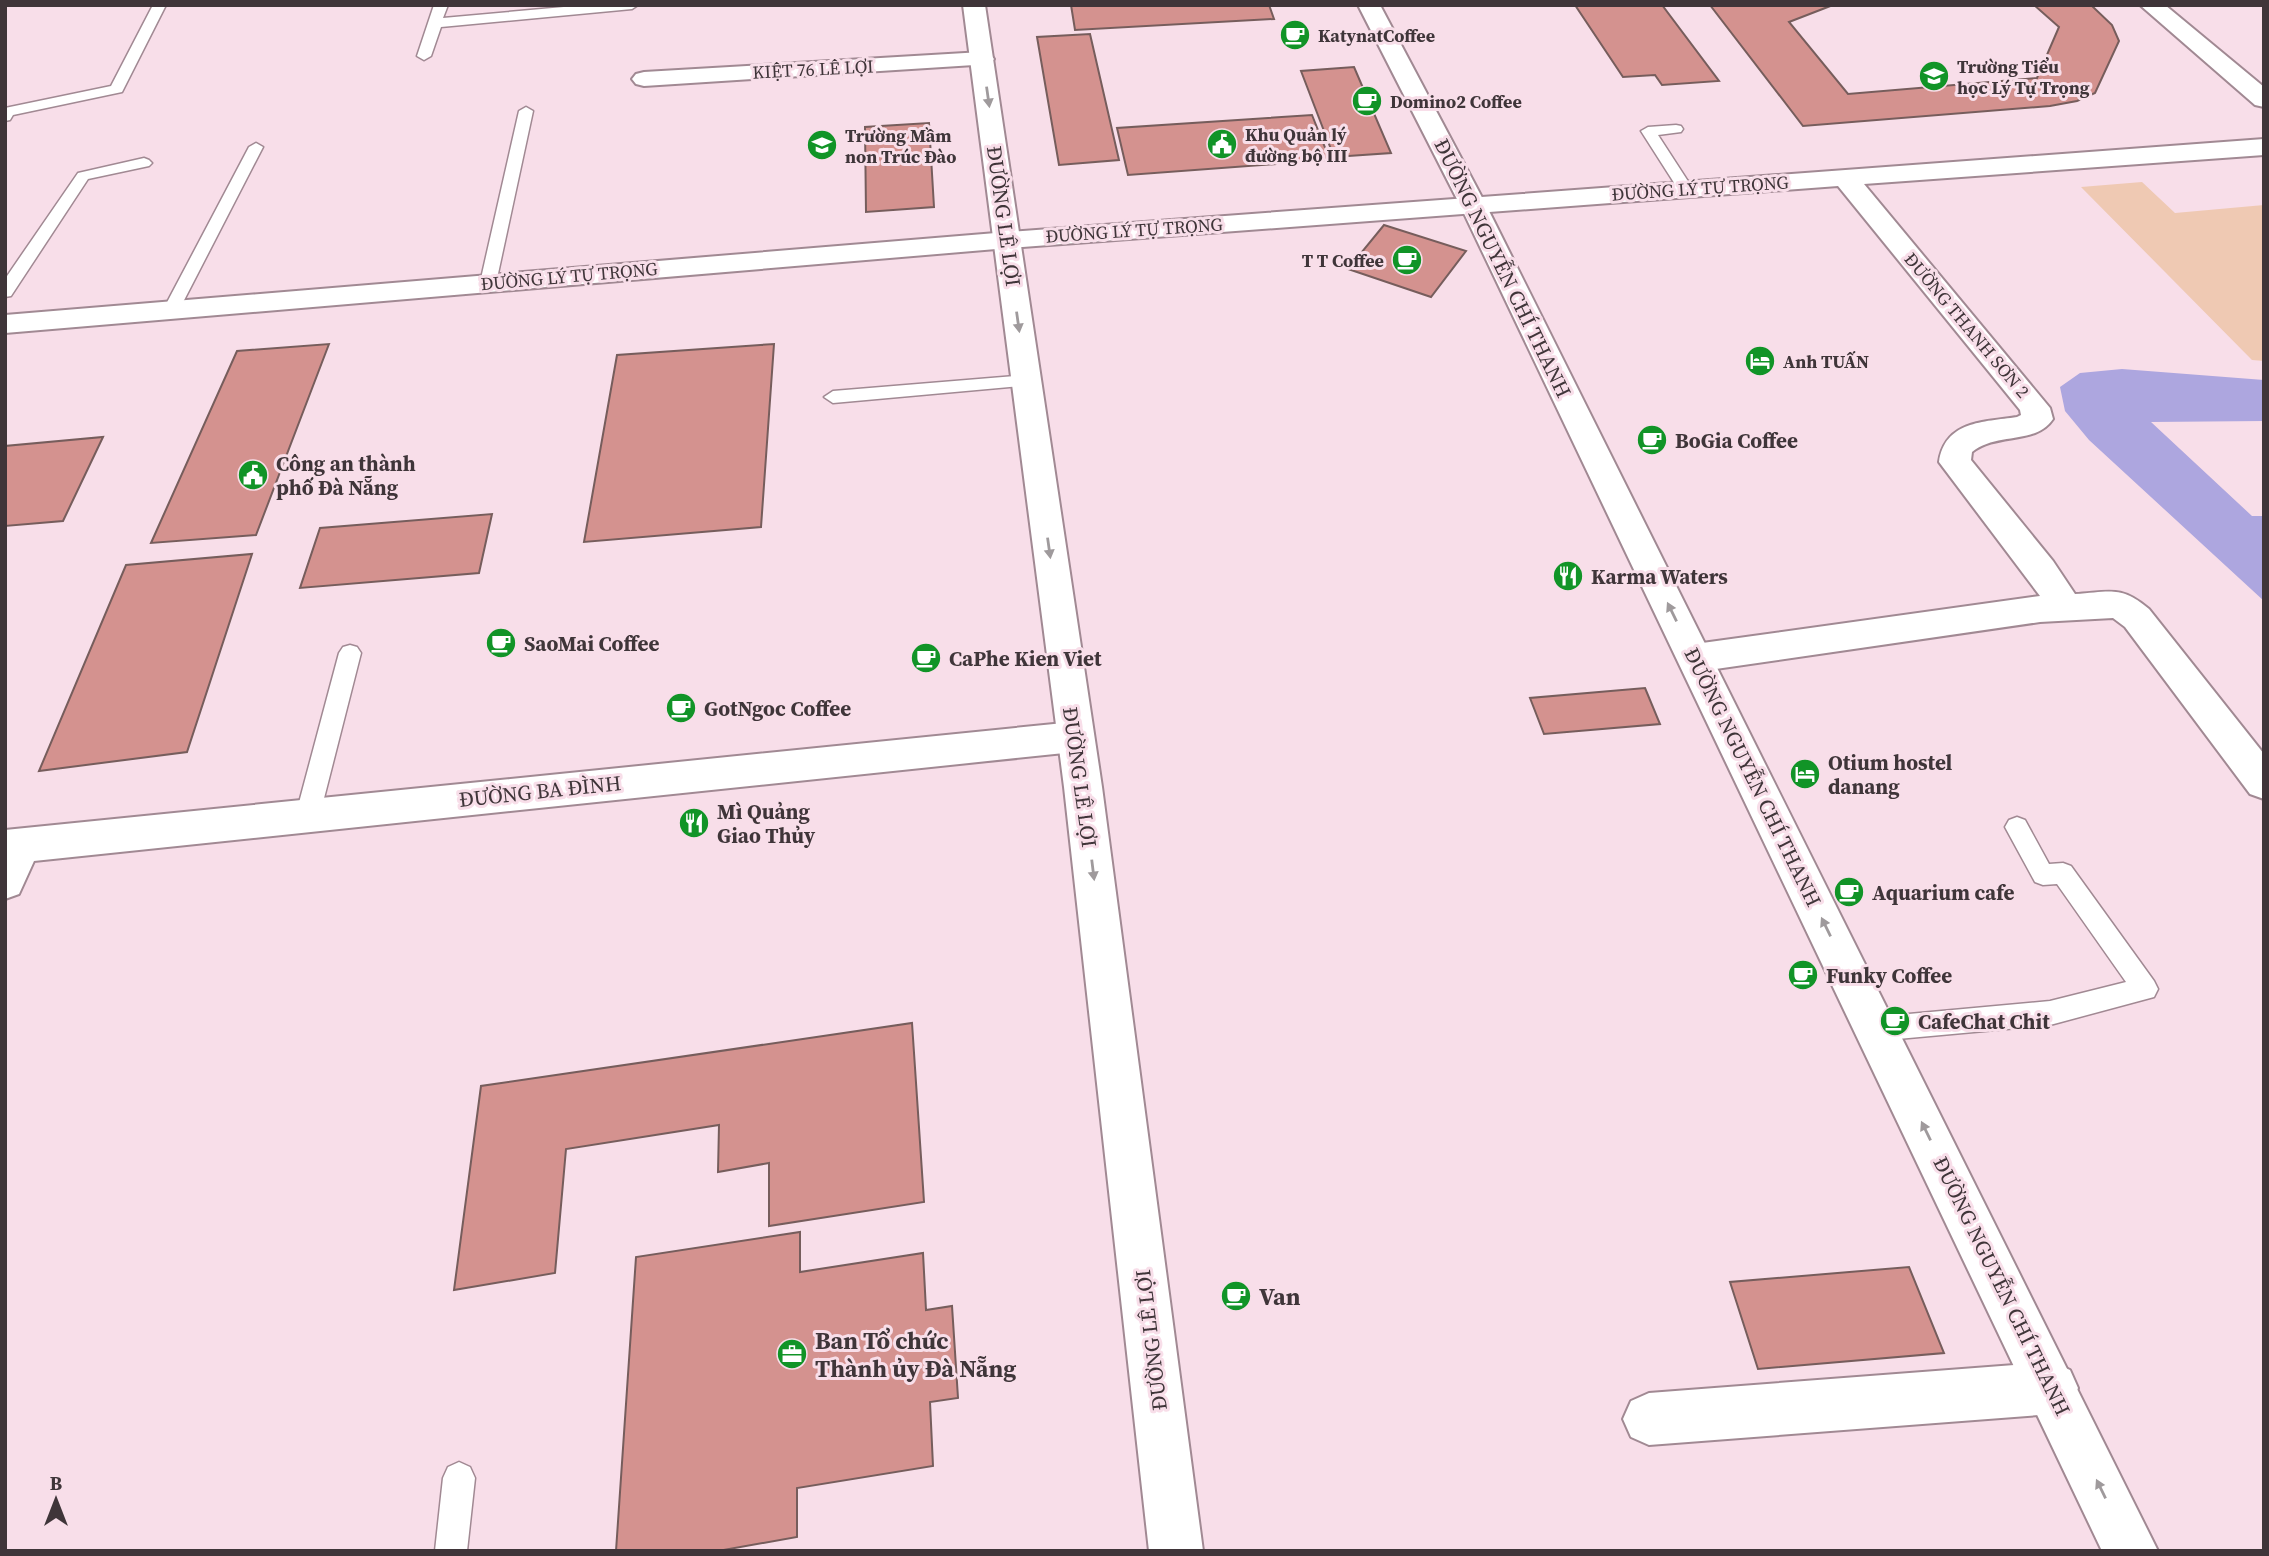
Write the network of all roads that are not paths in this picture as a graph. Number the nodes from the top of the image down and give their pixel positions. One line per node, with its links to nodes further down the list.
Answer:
1 (160, 5): 13 (lane)
2 (441, 5): 7 (lane)
3 (632, 5): 7 (lane)
4 (974, 5): 9 (street, ĐƯỜNG LÊ LỢI)
5 (1369, 5): 20 (street, ĐƯỜNG NGUYỄN CHÍ THANH)
6 (2151, 5): 11 (street)
7 (435, 23): 8 (lane)
8 (424, 56)
9 (982, 59): 10 (street, KIỆT 76 LÊ LỢI); 21 (street, ĐƯỜNG LÊ LỢI, one-way to 21)
10 (644, 79)
11 (2264, 100)
12 (526, 111): 22 (lane)
13 (5, 117)
14 (1676, 129): 19 (lane)
15 (256, 147): 24 (lane)
16 (2264, 147): 18 (street, ĐƯỜNG LÝ TỰ TRỌNG)
17 (144, 163): 23 (lane)
18 (1844, 177): 19 (street, ĐƯỜNG LÝ TỰ TRỌNG); 28 (street, ĐƯỜNG THANH SƠN 2)
19 (1685, 189): 20 (street, ĐƯỜNG LÝ TỰ TRỌNG)
20 (1473, 205): 21 (street, ĐƯỜNG LÝ TỰ TRỌNG); 30 (street, ĐƯỜNG NGUYỄN CHÍ THANH, one-way to 20)
21 (1008, 240): 22 (street, ĐƯỜNG LÝ TỰ TRỌNG); 26 (street, ĐƯỜNG LÊ LỢI, one-way to 26)
22 (488, 283): 24 (street, ĐƯỜNG LÝ TỰ TRỌNG)
23 (5, 292)
24 (172, 310): 25 (street, ĐƯỜNG LÝ TỰ TRỌNG)
25 (5, 324)
26 (1027, 381): 27 (lane); 31 (street, ĐƯỜNG LÊ LỢI, one-way to 31)
27 (833, 397)
28 (2066, 607): 30 (street); 32 (street)
29 (350, 653): 33 (lane)
30 (1695, 658): 37 (street, ĐƯỜNG NGUYỄN CHÍ THANH, one-way to 30)
31 (1074, 737): 33 (street, ĐƯỜNG BA ĐÌNH); 42 (street, ĐƯỜNG LÊ LỢI, one-way to 42)
32 (2264, 783)
33 (308, 814): 35 (street, ĐƯỜNG BA ĐÌNH)
34 (2017, 827): 37 (lane)
35 (13, 846): 36 (street)
36 (5, 881)
37 (1876, 1029): 38 (street, ĐƯỜNG NGUYỄN CHÍ THANH, one-way to 37)
38 (2052, 1388): 39 (street); 43 (street, ĐƯỜNG NGUYỄN CHÍ THANH, one-way to 38)
39 (1649, 1419)
40 (459, 1478): 41 (lane)
41 (451, 1551)
42 (1176, 1551)
43 (2131, 1551)

